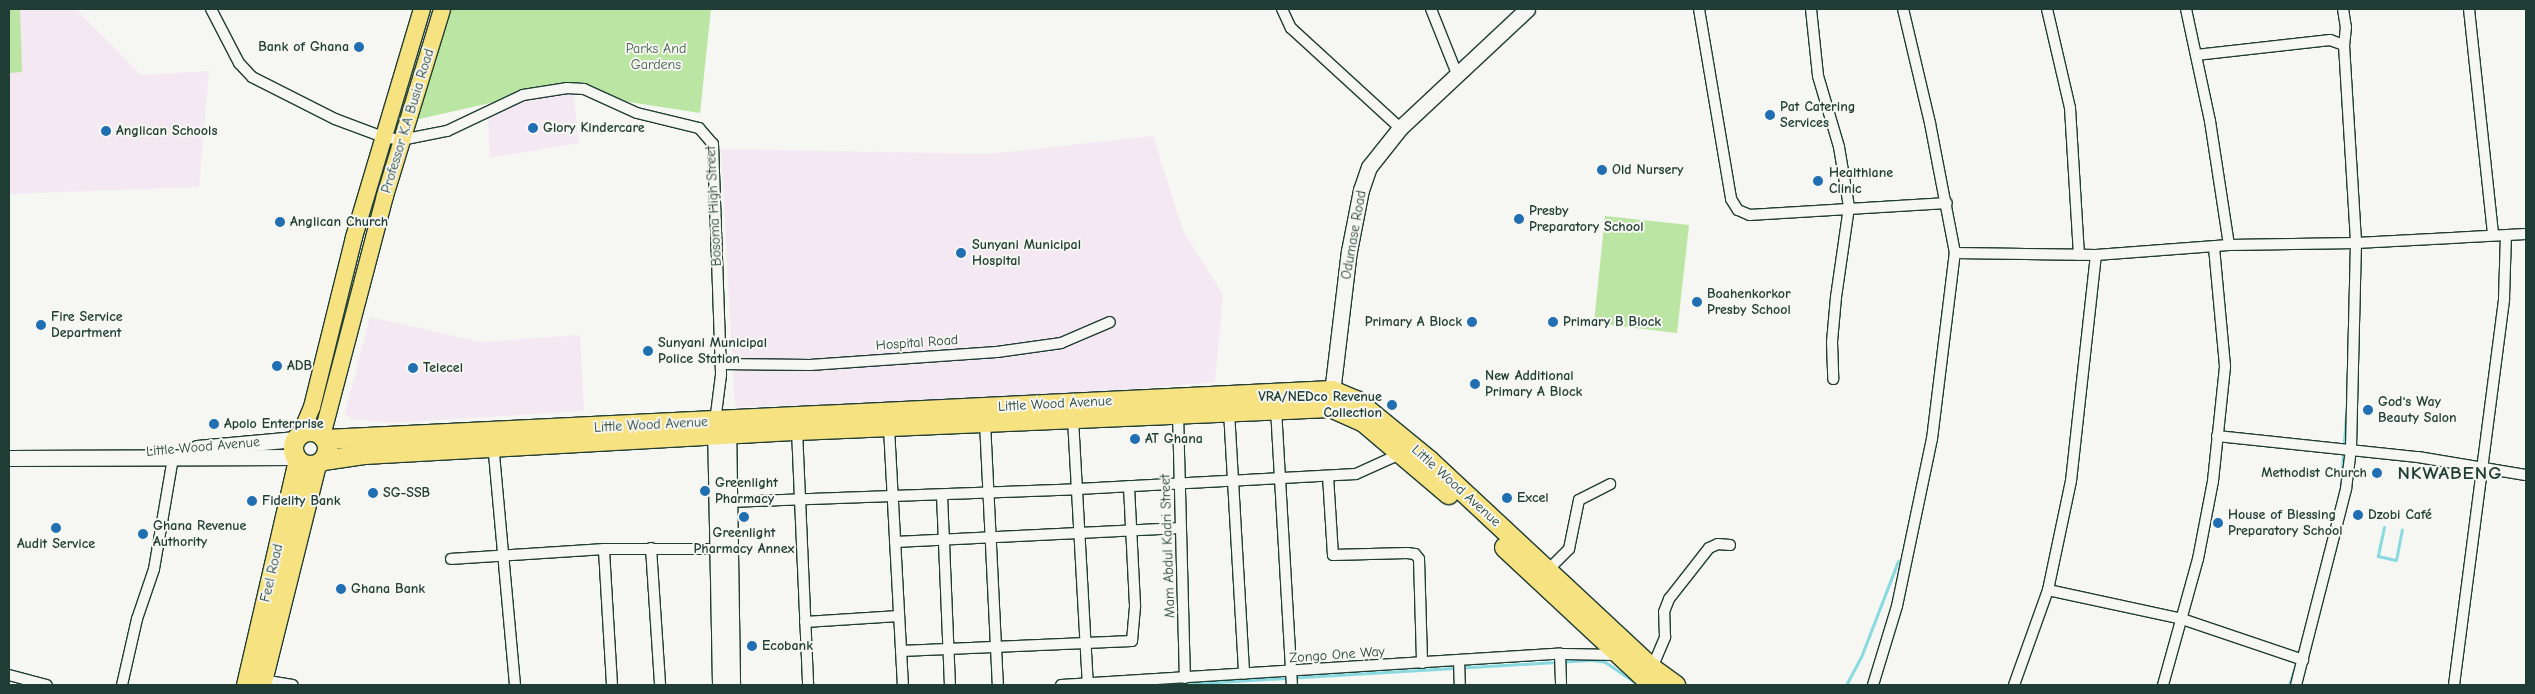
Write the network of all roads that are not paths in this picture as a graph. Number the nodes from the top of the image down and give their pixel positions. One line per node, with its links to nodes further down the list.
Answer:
1 (211, 9): 18 (street)
2 (422, 9): 18 (main road, Professor K.A Busia Road)
3 (442, 9): 19 (main road, Professor K.A Busia Road)
4 (1282, 9): 17 (street)
5 (1431, 9): 16 (street)
6 (1527, 9): 16 (street, Odumase Road)
7 (1699, 9): 21 (street)
8 (1811, 9): 21 (street)
9 (1902, 9): 20 (street)
10 (2048, 9): 29 (street)
11 (2186, 9): 15 (street)
12 (2343, 9): 14 (street)
13 (2469, 9): 23 (street)
14 (2344, 45): 15 (street); 25 (street)
15 (2196, 55): 26 (street)
16 (1457, 74): 17 (street, Odumase Road)
17 (1400, 128): 34 (street, Odumase Road)
18 (383, 137): 19 (street); 48 (main road, Professor K.A Busia Road)
19 (401, 140): 32 (street, Bosoma High Street); 46 (main road, Professor K.A Busia Road)
20 (1947, 203): 21 (street); 28 (street)
21 (1849, 207): 33 (street)
22 (2526, 234): 24 (street)
23 (2493, 235): 24 (street); 25 (street)
24 (2506, 236): 55 (street)
25 (2356, 243): 26 (street); 49 (street)
26 (2228, 245): 27 (street)
27 (2214, 247): 30 (street); 45 (street)
28 (1955, 253): 29 (street); 119 (street)
29 (2079, 255): 30 (street)
30 (2096, 255): 82 (street)
31 (1110, 322): 32 (street, Hospital Road)
32 (721, 364): 43 (street, Bosoma High Street)
33 (1833, 379)
34 (1331, 399): 35 (highway, Little Wood Avenue); 38 (highway, Little Wood Avenue); 50 (highway, Little Wood Avenue); 81 (highway, Little Wood Avenue)
35 (1276, 408): 36 (highway, Little Wood Avenue); 58 (street)
36 (1229, 411): 37 (highway, Little Wood Avenue); 59 (street)
37 (1178, 414): 40 (highway, Little Wood Avenue); 60 (street, Mam Abdul Kadri Street)
38 (943, 417): 39 (highway, Little Wood Avenue); 41 (highway, Little Wood Avenue)
39 (911, 419): 42 (highway, Little Wood Avenue); 43 (highway, Little Wood Avenue)
40 (1073, 419): 41 (highway, Little Wood Avenue); 63 (street)
41 (985, 422): 64 (street)
42 (889, 428): 44 (highway, Little Wood Avenue); 66 (street)
43 (722, 429): 44 (highway, Little Wood Avenue); 47 (highway, Little Wood Avenue); 68 (street, Bosoma High Street); 78 (street, Bosoma High Street)
44 (797, 430): 67 (street)
45 (2217, 436): 49 (street); 84 (street)
46 (324, 438): 47 (highway, Little Wood Avenue); 48 (highway); 54 (highway)
47 (493, 440): 54 (highway, Little Wood Avenue); 79 (street)
48 (297, 447): 51 (street, Little Wood Avenue); 53 (street, Little Wood Avenue); 54 (highway); 100 (highway, Feel Road)
49 (2351, 449): 55 (street); 92 (street)
50 (1400, 454): 57 (street); 91 (highway, Little Wood Avenue)
51 (111, 455): 52 (street, Little Wood Avenue); 53 (street, Little Wood Avenue)
52 (9, 458)
53 (173, 458): 103 (street)
54 (320, 462): 100 (highway, Feel Road)
55 (2482, 469): 56 (street); 123 (street)
56 (2526, 475)
57 (1328, 476): 58 (street); 94 (street)
58 (1279, 477): 59 (street); 95 (street)
59 (1232, 480): 60 (street); 96 (street)
60 (1179, 484): 62 (street); 69 (street, Mam Abdul Kadri Street)
61 (1610, 484): 81 (street)
62 (1128, 486): 63 (street); 70 (street)
63 (1078, 489): 64 (street); 71 (street)
64 (987, 493): 65 (street); 72 (street)
65 (942, 495): 66 (street); 73 (street)
66 (892, 497): 67 (street); 74 (street)
67 (799, 499): 68 (street); 85 (street)
68 (728, 502): 109 (street, Bosoma High Street)
69 (1181, 528): 70 (street); 98 (street, Mam Abdul Kadri Street)
70 (1130, 530): 71 (street); 86 (street)
71 (1080, 531): 72 (street); 86 (street)
72 (989, 537): 73 (street); 87 (street)
73 (943, 540): 74 (street); 88 (street)
74 (895, 542): 83 (street)
75 (1730, 545): 97 (street)
76 (651, 548): 77 (street); 78 (street); 107 (street)
77 (604, 549): 79 (street); 106 (street)
78 (717, 549): 108 (street, Bosoma High Street)
79 (502, 556): 80 (street); 105 (street)
80 (451, 559)
81 (1548, 570): 97 (highway, Little Wood Avenue)
82 (2048, 590): 84 (street); 120 (street)
83 (899, 616): 85 (street); 89 (street)
84 (2182, 619): 92 (street); 121 (street)
85 (805, 622): 110 (street)
86 (1086, 644): 87 (street); 101 (street)
87 (997, 648): 88 (street); 113 (street)
88 (947, 649): 89 (street); 112 (street)
89 (902, 650): 111 (street)
90 (1560, 654): 91 (street, Zongo One Way); 93 (street, Zongo One Way); 117 (street)
91 (1616, 655): 97 (highway, Little Wood Avenue)
92 (2303, 660): 122 (street)
93 (1459, 661): 94 (street, Zongo One Way); 116 (street)
94 (1422, 662): 95 (street, Zongo One Way)
95 (1291, 672): 96 (street, Zongo One Way); 115 (street)
96 (1244, 674): 98 (street, Zongo One Way)
97 (1652, 677): 118 (highway, Little Wood Avenue)
98 (1185, 678): 101 (street, Zongo One Way)
99 (12, 679): 102 (street)
100 (256, 684): 104 (street)
101 (1088, 684): 114 (street, Zongo One Way)
102 (47, 685)
103 (122, 685)
104 (292, 685)
105 (515, 685)
106 (612, 685)
107 (660, 685)
108 (720, 685)
109 (732, 685)
110 (808, 685)
111 (903, 685)
112 (950, 685)
113 (998, 685)
114 (1061, 685)
115 (1292, 685)
116 (1460, 685)
117 (1560, 685)
118 (1675, 685)
119 (1873, 685)
120 (2014, 685)
121 (2163, 685)
122 (2296, 685)
123 (2454, 685)

